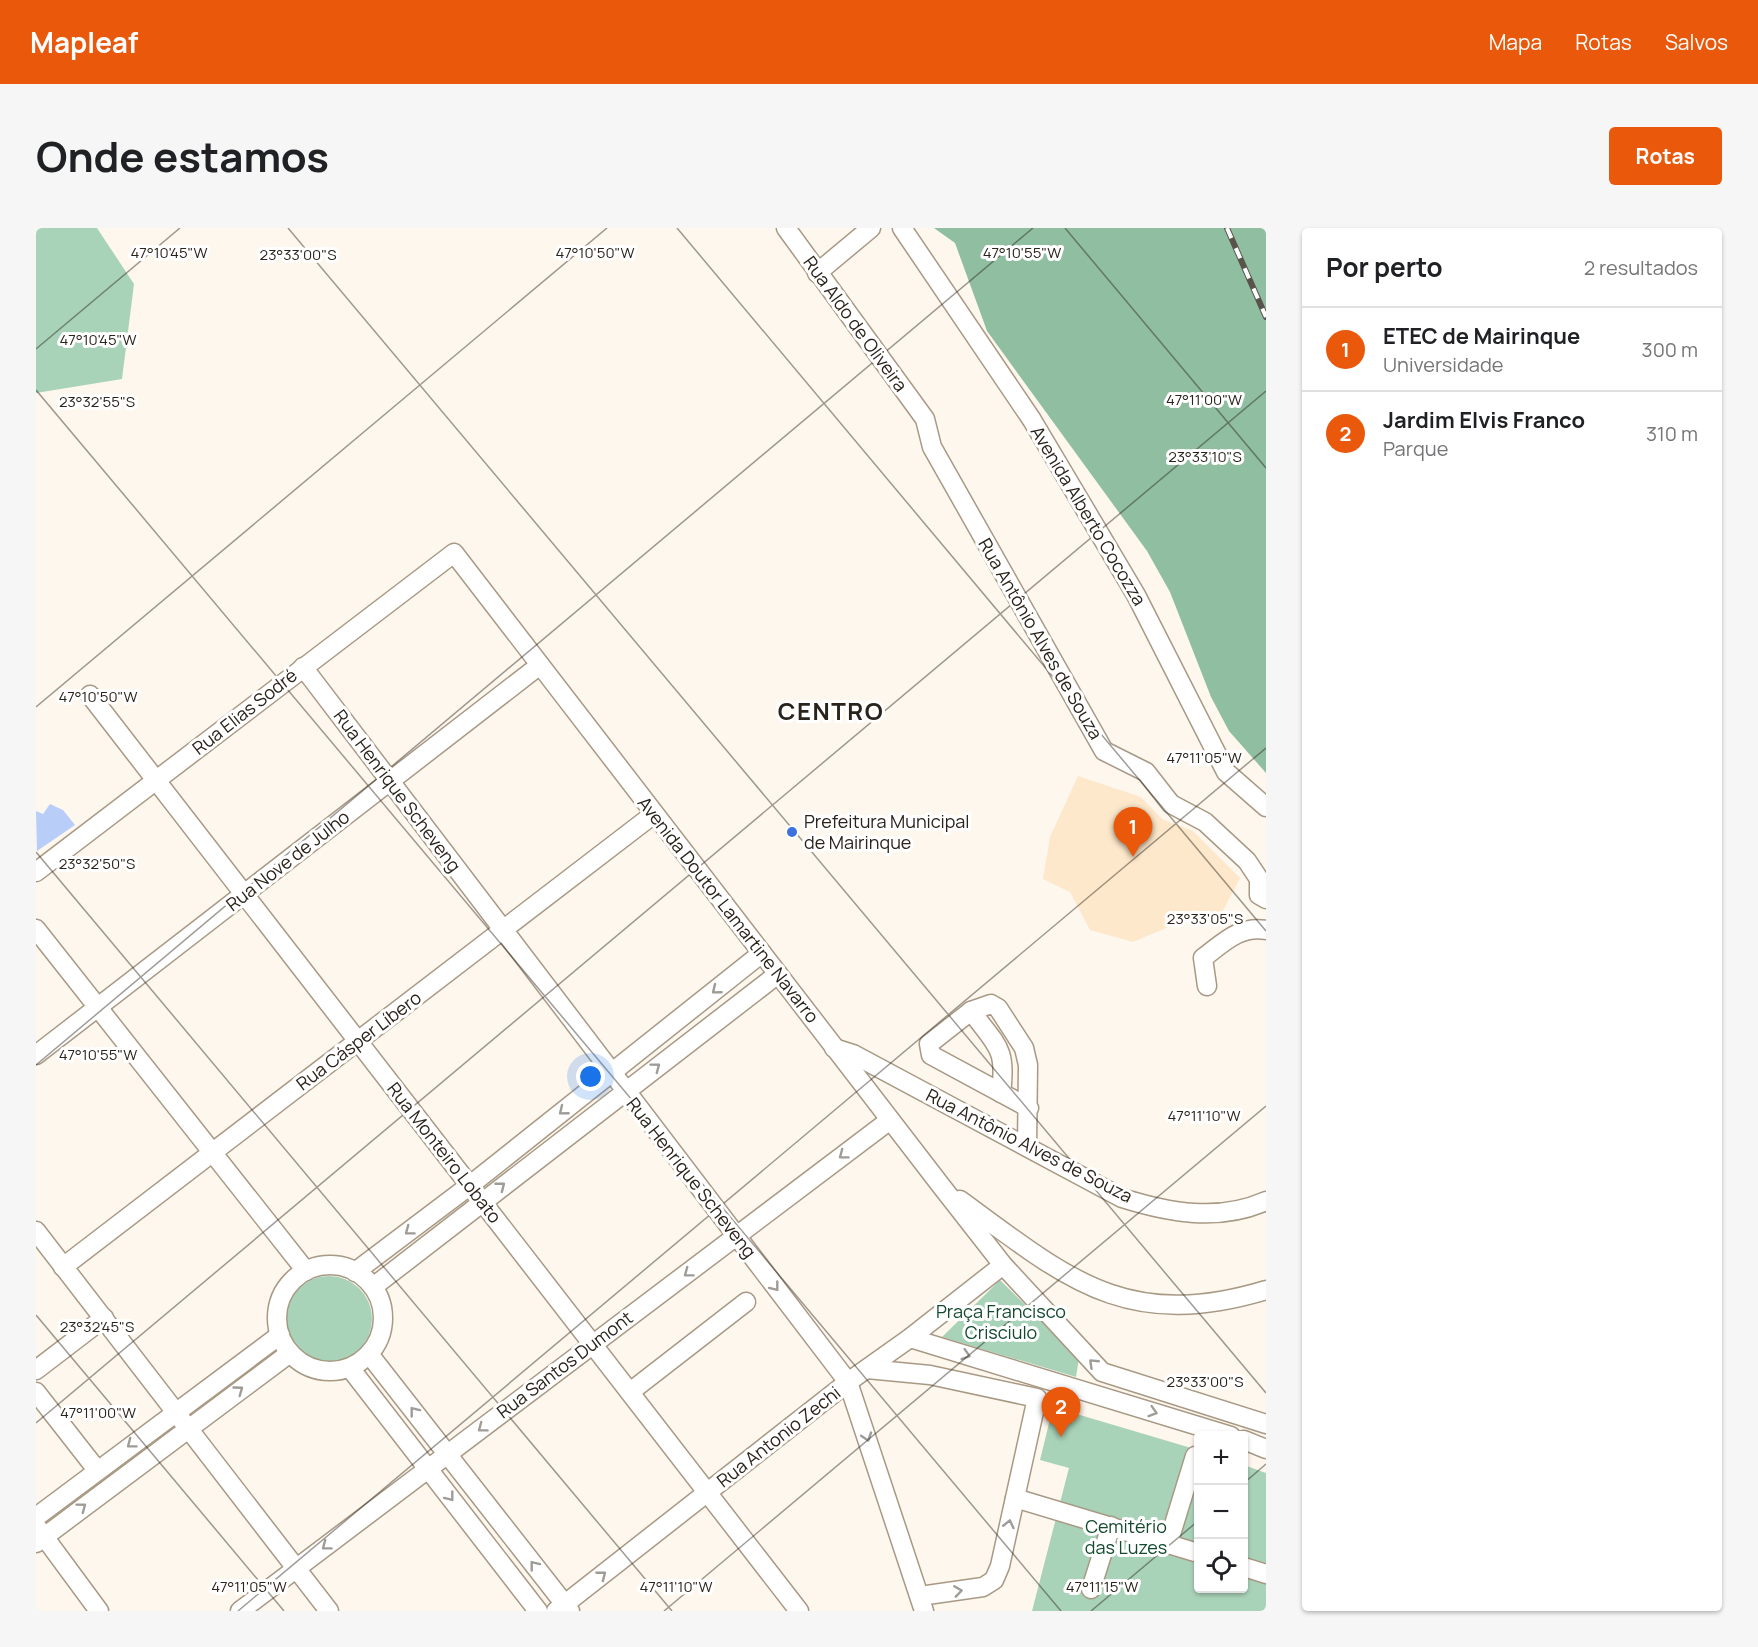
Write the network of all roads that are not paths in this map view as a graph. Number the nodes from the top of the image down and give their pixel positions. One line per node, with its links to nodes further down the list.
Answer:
1 (786, 228): 4 (street, Rua Aldo de Oliveira)
2 (871, 228): 4 (street)
3 (902, 228): 12 (street, Avenida Alberto Cocozza)
4 (817, 273): 5 (street, Rua Aldo de Oliveira)
5 (925, 419): 16 (street, Rua Antônio Alves de Souza)
6 (454, 554): 7 (street, Avenida Doutor Lamartine Navarro); 8 (street, Rua Elias Sodré)
7 (540, 665): 11 (street, Rua Nove de Julho); 13 (street, Avenida Doutor Lamartine Navarro)
8 (303, 667): 10 (street, Rua Elias Sodré); 11 (street, Rua Henrique Scheveng)
9 (90, 694): 10 (street, Rua Monteiro Lobato)
10 (155, 781): 14 (street, Rua Elias Sodré); 15 (street, Rua Monteiro Lobato)
11 (390, 782): 15 (street, Rua Nove de Julho); 19 (street, Rua Henrique Scheveng)
12 (1266, 807)
13 (654, 814): 19 (street, Rua Cásper Líbero); 20 (street, Avenida Doutor Lamartine Navarro)
14 (36, 872)
15 (243, 896): 23 (street, Rua Nove de Julho); 25 (street, Rua Monteiro Lobato)
16 (1266, 899)
17 (36, 929): 23 (street)
18 (1266, 930): 22 (street)
19 (503, 932): 25 (street, Rua Cásper Líbero); 30 (street, Rua Henrique Scheveng)
20 (762, 953): 21 (street, Avenida Doutor Lamartine Navarro); 30 (street, one-way to 30)
21 (778, 974): 26 (street, Avenida Doutor Lamartine Navarro); 31 (street, one-way to 21)
22 (1207, 986)
23 (99, 1008): 28 (street, Rua Nove de Julho); 36 (street)
24 (971, 1011): 27 (street); 29 (street); 32 (street)
25 (358, 1042): 36 (street, Rua Cásper Líbero); 37 (street, Rua Monteiro Lobato)
26 (834, 1048): 34 (street, Avenida Doutor Lamartine Navarro); 35 (street, Rua Antônio Alves de Souza)
27 (1024, 1048): 29 (street); 33 (street)
28 (36, 1055)
29 (1002, 1055): 32 (street)
30 (611, 1073): 31 (street, Rua Henrique Scheveng); 37 (street, one-way to 37)
31 (624, 1091): 40 (street, one-way to 31); 42 (street, Rua Henrique Scheveng)
32 (1000, 1093): 33 (street)
33 (1029, 1108): 35 (street)
34 (890, 1120): 38 (street, Avenida Doutor Lamartine Navarro); 42 (street, Rua Santos Dumont, one-way to 42)
35 (1028, 1147): 39 (street, Rua Antônio Alves de Souza)
36 (211, 1153): 44 (street, Rua Cásper Líbero); 45 (street)
37 (469, 1186): 40 (street, Rua Monteiro Lobato); 46 (street, one-way to 46)
38 (942, 1187): 43 (street, Avenida Doutor Lamartine Navarro); 48 (street)
39 (1266, 1201)
40 (482, 1202): 47 (street); 53 (street, Rua Monteiro Lobato)
41 (36, 1231): 44 (street)
42 (736, 1236): 53 (street, Rua Santos Dumont, one-way to 53); 59 (street, Rua Henrique Scheveng, one-way to 59)
43 (1003, 1265): 52 (street, Rua Antonio Zechi); 63 (street, Avenida Doutor Lamartine Navarro, one-way to 43)
44 (63, 1267): 50 (street)
45 (306, 1271): 46 (street); 51 (street)
46 (355, 1272): 47 (street)
47 (373, 1287): 55 (street)
48 (1266, 1290)
49 (747, 1302): 61 (street)
50 (105, 1318): 58 (street); 62 (street)
51 (280, 1335): 54 (street); 62 (street)
52 (910, 1338): 57 (street, Rua Antonio Zechi); 65 (street, one-way to 65)
53 (592, 1344): 61 (street, Rua Monteiro Lobato); 68 (street, Rua Santos Dumont, one-way to 68)
54 (290, 1353): 56 (street); 64 (street, one-way to 54)
55 (369, 1354): 56 (street); 68 (street, one-way to 55)
56 (350, 1368): 70 (street)
57 (867, 1369): 59 (street, Rua Antonio Zechi); 73 (street)
58 (36, 1370)
59 (848, 1382): 72 (street, Rua Antonio Zechi); 83 (street, Rua Henrique Scheveng, one-way to 83)
60 (36, 1392): 71 (street)
61 (630, 1392): 72 (street, Rua Monteiro Lobato)
62 (177, 1410): 64 (street); 71 (street, one-way to 71)
63 (1266, 1424)
64 (188, 1427): 76 (street, one-way to 64); 80 (street)
65 (1215, 1431)
66 (1248, 1442): 67 (street)
67 (1266, 1449)
68 (447, 1454): 70 (street, Rua Santos Dumont); 84 (street, one-way to 68)
69 (1194, 1459): 77 (street)
70 (428, 1468): 80 (street, Rua Santos Dumont, one-way to 80); 88 (street, one-way to 88)
71 (97, 1470): 74 (street)
72 (708, 1492): 84 (street, Rua Antonio Zechi, one-way to 72); 89 (street, Rua Monteiro Lobato)
73 (1015, 1498): 75 (street); 83 (street, one-way to 73)
74 (36, 1517)
75 (1111, 1526): 77 (street); 82 (street)
76 (39, 1535): 85 (street)
77 (1168, 1544): 78 (street)
78 (1194, 1552)
79 (1248, 1568): 81 (street)
80 (296, 1569): 86 (street, Rua Santos Dumont); 87 (street)
81 (1266, 1574)
82 (1091, 1589)
83 (922, 1604)
84 (564, 1609)
85 (99, 1611)
86 (240, 1611)
87 (329, 1611)
88 (538, 1611)
89 (799, 1611)

